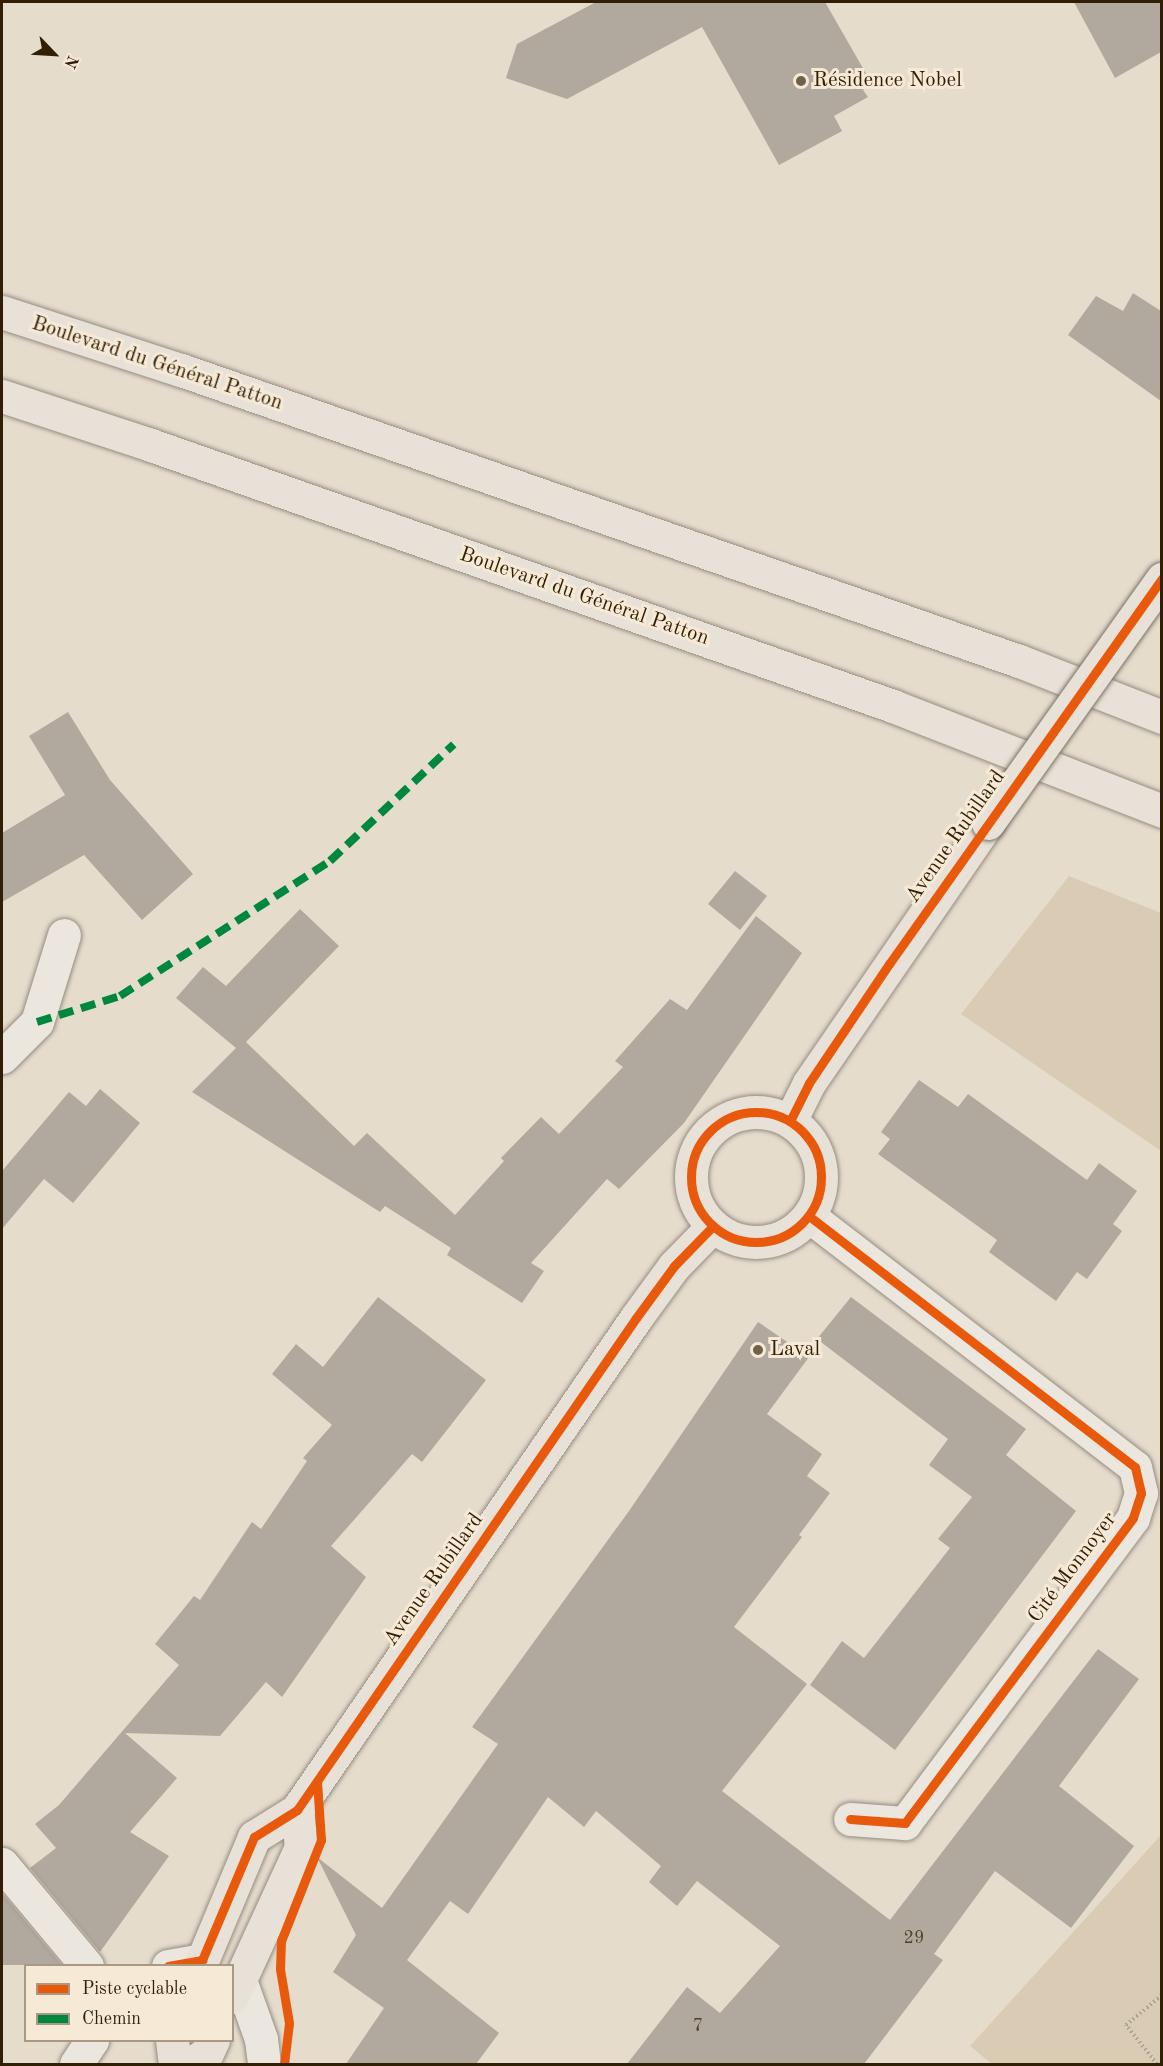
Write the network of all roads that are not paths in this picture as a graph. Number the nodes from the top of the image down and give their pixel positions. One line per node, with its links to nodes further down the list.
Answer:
1 (2, 312): 4 (main road, Boulevard du Général Patton)
2 (2, 396): 5 (main road, Boulevard du Général Patton)
3 (1161, 579): 8 (main road, Avenue Rubillard, bridge)
4 (1161, 717)
5 (1161, 810)
6 (64, 935): 7 (street)
7 (2, 1057)
8 (790, 1121): 9 (main road); 10 (main road)
9 (809, 1216): 10 (main road); 12 (street, Cité Monnoyer)
10 (713, 1226): 11 (main road, Avenue Rubillard)
11 (297, 1810): 14 (main road, Avenue Rubillard); 17 (main road)
12 (850, 1819)
13 (2, 1864): 15 (street)
14 (201, 1963): 16 (street, Avenue Rubillard)
15 (86, 1964)
16 (184, 1964)
17 (236, 1988): 24 (street)
18 (91, 2042): 21 (street)
19 (172, 2042): 22 (main road)
20 (212, 2042): 23 (main road)
21 (76, 2064)
22 (175, 2064)
23 (191, 2064)
24 (264, 2064)

